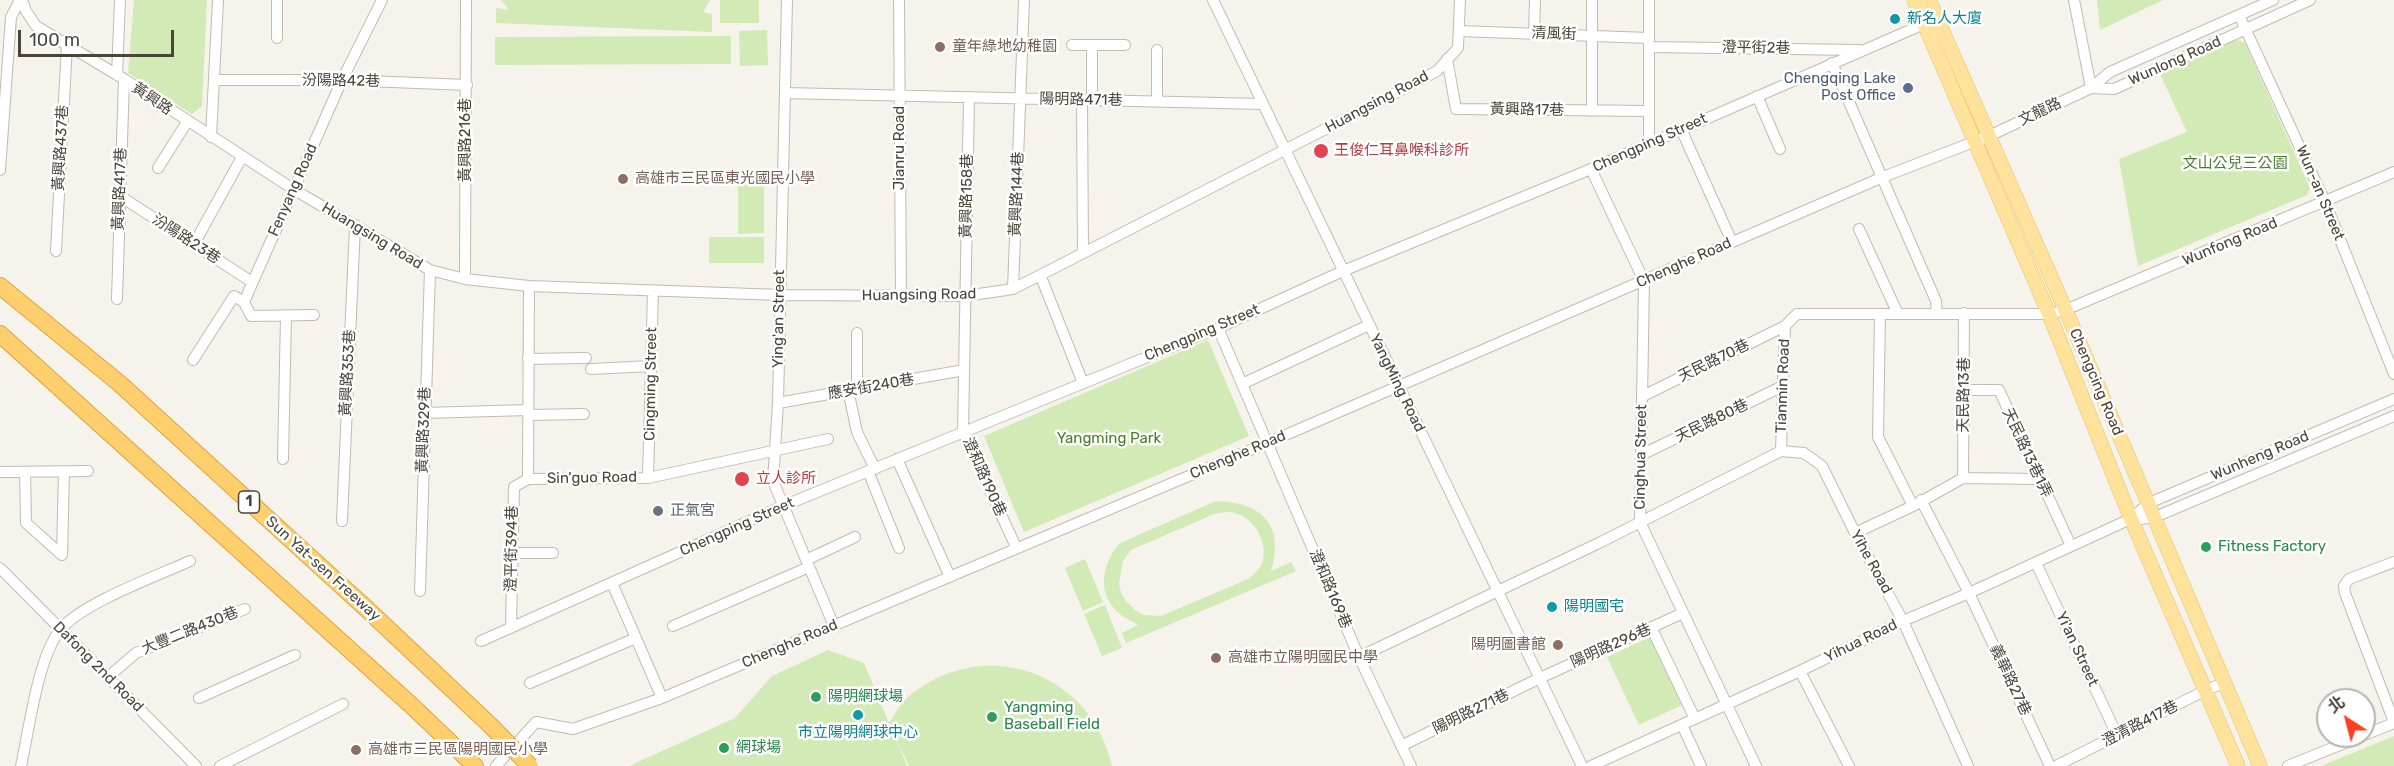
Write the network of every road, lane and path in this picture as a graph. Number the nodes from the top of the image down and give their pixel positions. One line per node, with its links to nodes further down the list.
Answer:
1 (21, 0): 28 (street, 黃興路); 62 (street)
2 (120, 0): 36 (street, 黃興路417巷)
3 (218, 0): 37 (street)
4 (277, 0): 26 (street)
5 (382, 0): 38 (street, Fenyang Road)
6 (466, 0): 39 (street, 黃興路216巷)
7 (787, 0): 41 (street, Ying'an Street)
8 (899, 0): 42 (street, Jianru Road)
9 (1024, 0): 45 (street, 黃興路144巷)
10 (1213, 0): 48 (street, YangMing Road)
11 (1460, 0): 23 (street, Huangsing Road)
12 (1534, 0): 24 (street)
13 (1592, 0): 25 (street)
14 (1649, 0): 27 (street)
15 (1914, 0): 21 (main road, Chengcing Road)
16 (1929, 0): 53 (main road, Chengcing Road)
17 (2074, 0): 40 (street)
18 (2273, 0): 20 (street, Wunlong Road)
19 (2310, 0): 22 (street, Wunlong Road)
20 (2239, 15): 22 (street, Wun-an Street); 40 (street, Wunlong Road)
21 (1924, 24): 33 (street, Chengping Street); 55 (main road, Chengcing Road)
22 (2246, 29): 40 (street, Wunlong Road); 67 (street, Wun-an Street)
23 (1459, 31): 24 (street, 清風街); 34 (street, Huangsing Road)
24 (1534, 33): 25 (street, 清風街)
25 (1592, 36): 27 (street, 清風街); 49 (street)
26 (277, 38)
27 (1649, 43): 33 (street, 澄平街2巷); 50 (street)
28 (67, 44): 36 (street, 黃興路); 72 (street, 黃興路437巷)
29 (1072, 45): 30 (street)
30 (1092, 45): 31 (street); 46 (street)
31 (1125, 45)
32 (1157, 50): 47 (street)
33 (1862, 50): 35 (street, Chengping Street)
34 (1447, 59): 49 (street, 黃興路17巷); 58 (street, Huangsing Road)
35 (1832, 63): 43 (street, Chengping Street); 64 (street)
36 (120, 77): 51 (street, 黃興路); 66 (street, 黃興路417巷)
37 (215, 80): 38 (street, 汾陽路42巷); 54 (street)
38 (342, 80): 39 (street, 汾陽路42巷); 65 (street, Fenyang Road)
39 (467, 85): 77 (street, 黃興路216巷)
40 (2091, 88): 53 (street, 文龍路)
41 (786, 93): 42 (street, 陽明路471巷); 84 (street, Ying'an Street)
42 (900, 94): 44 (street, 陽明路471巷); 86 (street, Jianru Road)
43 (1757, 96): 52 (street, Chengping Street); 57 (street)
44 (969, 97): 45 (street, 陽明路471巷); 85 (street, 黃興路158巷)
45 (1021, 98): 46 (street, 陽明路471巷); 82 (street, 黃興路144巷)
46 (1087, 100): 47 (street, 陽明路471巷); 73 (street)
47 (1157, 101): 48 (street, 陽明路471巷)
48 (1263, 104): 58 (street, YangMing Road)
49 (1592, 111): 50 (street, 黃興路17巷)
50 (1649, 111): 56 (street)
51 (187, 122): 54 (street, 黃興路); 60 (street)
52 (1681, 129): 56 (street, Chengping Street); 70 (street)
53 (1989, 136): 55 (street, Chenghe Road); 89 (main road, Chengcing Road)
54 (212, 137): 59 (street, 黃興路)
55 (1974, 142): 64 (street, Chenghe Road); 94 (main road, Chengcing Road)
56 (1649, 144): 61 (street, Chengping Street)
57 (1780, 149)
58 (1284, 150): 73 (street, Huangsing Road); 75 (street, YangMing Road)
59 (242, 158): 65 (street, 黃興路); 71 (street)
60 (158, 168)
61 (1591, 169): 75 (street, Chengping Street); 78 (street, Cinghua Street)
62 (0, 170)
63 (2394, 172): 67 (street, Wunfong Road)
64 (1883, 177): 70 (street, Chenghe Road); 93 (street)
65 (293, 189): 68 (street, Huangsing Road); 79 (street, Fenyang Road)
66 (120, 196): 71 (street, 汾陽路23巷); 87 (street, 黃興路417巷)
67 (2325, 202): 89 (street, Wunfong Road); 108 (street, Wun-an Street)
68 (355, 225): 74 (street, Huangsing Road); 144 (street, 黃興路353巷)
69 (1859, 229): 92 (street)
70 (1732, 242): 78 (street, Chenghe Road)
71 (194, 244): 79 (street, 汾陽路23巷)
72 (56, 251)
73 (1083, 252): 76 (street, Huangsing Road)
74 (430, 270): 77 (street, Huangsing Road); 118 (street, 黃興路329巷)
75 (1343, 271): 97 (street, YangMing Road); 99 (street, Chengping Street)
76 (1041, 277): 82 (street, Huangsing Road); 109 (street)
77 (465, 279): 81 (street, Huangsing Road)
78 (1644, 281): 112 (street, Chenghe Road); 115 (street, Cinghua Street)
79 (252, 282): 88 (street, Fenyang Road)
80 (0, 286): 197 (highway, Sun Yat-sen Freeway / 1, bridge)
81 (529, 286): 83 (street, Huangsing Road); 103 (street, Sin'guo Road)
82 (1013, 289): 85 (street, Huangsing Road)
83 (653, 291): 84 (street, Huangsing Road); 105 (street, Cingming Street)
84 (780, 295): 86 (street, Huangsing Road); 117 (street, Ying'an Street)
85 (965, 296): 86 (street, Huangsing Road); 107 (street, 澄和路190巷)
86 (901, 297)
87 (117, 299)
88 (244, 302): 96 (street); 104 (street)
89 (2065, 310): 94 (street, Tianmin Road); 140 (main road, Chengcing Road)
90 (1964, 313): 93 (street, Tianmin Road); 94 (street, Tianmin Road); 114 (street, 天民路13巷)
91 (1880, 314): 92 (street, Tianmin Road); 98 (street, Tianmin Road); 139 (street, 義華路27巷)
92 (1898, 314): 93 (street, Tianmin Road)
93 (1937, 314)
94 (2049, 314): 143 (main road, Chengcing Road)
95 (314, 315): 96 (street)
96 (286, 316): 128 (street)
97 (1369, 325): 110 (street); 112 (street, YangMing Road)
98 (1785, 326): 111 (street, Tianmin Road); 115 (street, 天民路70巷)
99 (1218, 328): 109 (street, Chengping Street); 110 (street, 澄和路169巷)
100 (857, 333): 113 (street)
101 (0, 334): 195 (highway)
102 (586, 358): 103 (street)
103 (528, 359): 119 (street, Sin'guo Road)
104 (193, 360)
105 (651, 366): 106 (street); 135 (street, Cingming Street)
106 (591, 369)
107 (964, 370): 113 (street, 應安街240巷); 122 (street, 澄和路190巷)
108 (2394, 374)
109 (1083, 383): 122 (street, Chengping Street)
110 (1242, 384): 124 (street, 澄和路169巷)
111 (1783, 386): 126 (street, Tianmin Road); 127 (street, 天民路80巷)
112 (1399, 387): 124 (street, Chenghe Road); 161 (street, YangMing Road)
113 (853, 390): 117 (street, 應安街240巷); 130 (street)
114 (1964, 390): 136 (street, 天民路13巷); 138 (street, 天民路13巷1弄)
115 (1643, 396): 127 (street, Cinghua Street)
116 (2394, 399): 140 (street, Wunheng Road)
117 (778, 403): 125 (street, Ying'an Street)
118 (424, 413): 119 (street); 160 (street, 黃興路329巷)
119 (528, 413): 120 (street); 137 (street, Sin'guo Road)
120 (584, 414)
121 (2394, 416): 142 (street, Wunheng Road)
122 (963, 432): 129 (street, Chengping Street); 149 (street, 澄和路190巷)
123 (828, 439): 125 (street, Sin'guo Road)
124 (1267, 443): 149 (street, Chenghe Road); 174 (street, 澄和路169巷)
125 (774, 449): 135 (street, Sin'guo Road); 141 (street, Ying'an Street)
126 (1781, 451): 145 (street, Tianmin Road); 146 (street, Yihe Road)
127 (1641, 456): 145 (street, Cinghua Street)
128 (283, 459)
129 (897, 459): 130 (street, Chengping Street); 158 (street)
130 (871, 470): 141 (street, Chengping Street); 150 (street)
131 (88, 471): 134 (street)
132 (0, 472): 133 (street)
133 (25, 472): 134 (street); 134 (street)
134 (64, 472)
135 (648, 478): 137 (street, Sin'guo Road)
136 (1963, 478): 138 (street); 139 (street)
137 (528, 479): 151 (street, 澄平街394巷)
138 (2039, 479): 148 (street, 天民路13巷1弄)
139 (1917, 503): 146 (street); 162 (street, 義華路27巷)
140 (2149, 503): 142 (main road, Chengcing Road); 143 (street, Wunheng Road)
141 (783, 506): 156 (street, Ying'an Street); 159 (street, Chengping Street)
142 (2155, 517): 143 (street, Wunheng Road); 179 (main road, Chengcing Road)
143 (2131, 519): 148 (street, Yihua Road); 180 (main road, Chengcing Road)
144 (342, 521)
145 (1640, 522): 161 (street, Tianmin Road); 164 (street, Cinghua Street)
146 (1855, 533): 165 (street, Yihe Road)
147 (855, 537): 156 (street)
148 (2071, 546): 155 (street, Yihua Road)
149 (1016, 547): 158 (street, Chenghe Road)
150 (899, 548)
151 (512, 553): 152 (street); 168 (street, 澄平街394巷)
152 (553, 553)
153 (190, 561): 169 (street)
154 (2394, 562): 186 (street)
155 (2036, 563): 162 (street, Yihua Road); 189 (street, Yi'an Street)
156 (808, 564): 166 (street); 167 (street, Ying'an Street)
157 (0, 568): 169 (street, Dafong 2nd Road)
158 (950, 577): 167 (street, Chenghe Road)
159 (612, 583): 168 (street, Chengping Street); 171 (street)
160 (420, 591)
161 (1498, 592): 174 (street, Tianmin Road); 177 (street, YangMing Road)
162 (1969, 593): 165 (street, Yihua Road); 205 (street, 義華路27巷)
163 (245, 609): 176 (street, 大豐二路430巷)
164 (1683, 613): 170 (street, 陽明路296巷); 184 (street, Cinghua Street)
165 (1904, 621): 175 (street, Yihua Road); 204 (street, Yihe Road)
166 (673, 626)
167 (834, 626): 182 (street, Chenghe Road)
168 (511, 628): 172 (street, Chengping Street)
169 (61, 629): 176 (street, Dafong 2nd Road); 192 (street)
170 (1652, 629): 177 (street, 陽明路296巷); 185 (street)
171 (636, 638): 178 (street); 182 (street)
172 (481, 641)
173 (295, 655): 181 (street)
174 (1359, 657): 190 (street, 澄和路169巷)
175 (1800, 671): 184 (street, Yihua Road); 203 (street)
176 (108, 678): 193 (street, Dafong 2nd Road)
177 (1540, 678): 190 (street, 陽明路271巷); 199 (street, YangMing Road)
178 (530, 683)
179 (2224, 683): 180 (street, 澄清路417巷); 208 (main road, Chengcing Road)
180 (2206, 690): 189 (street, 澄清路417巷); 207 (main road, Chengcing Road)
181 (199, 698)
182 (662, 698): 196 (street, Chenghe Road)
183 (343, 704): 194 (street)
184 (1727, 705): 185 (street, Yihua Road); 202 (street, Cinghua Street)
185 (1695, 719): 187 (street, Yihua Road)
186 (2394, 722): 188 (street)
187 (1682, 725): 200 (street, Yihua Road); 201 (street)
188 (2376, 730)
189 (2117, 735): 206 (street, 澄清路417巷)
190 (1401, 746): 198 (street, 澄和路169巷)
191 (2333, 748): 209 (street)
192 (21, 766)
193 (196, 766)
194 (220, 766)
195 (475, 766)
196 (496, 766)
197 (530, 766)
198 (1411, 766)
199 (1582, 766)
200 (1591, 766)
201 (1701, 766)
202 (1755, 766)
203 (1849, 766)
204 (1968, 766)
205 (2050, 766)
206 (2056, 766)
207 (2238, 766)
208 (2260, 766)
209 (2288, 766)

